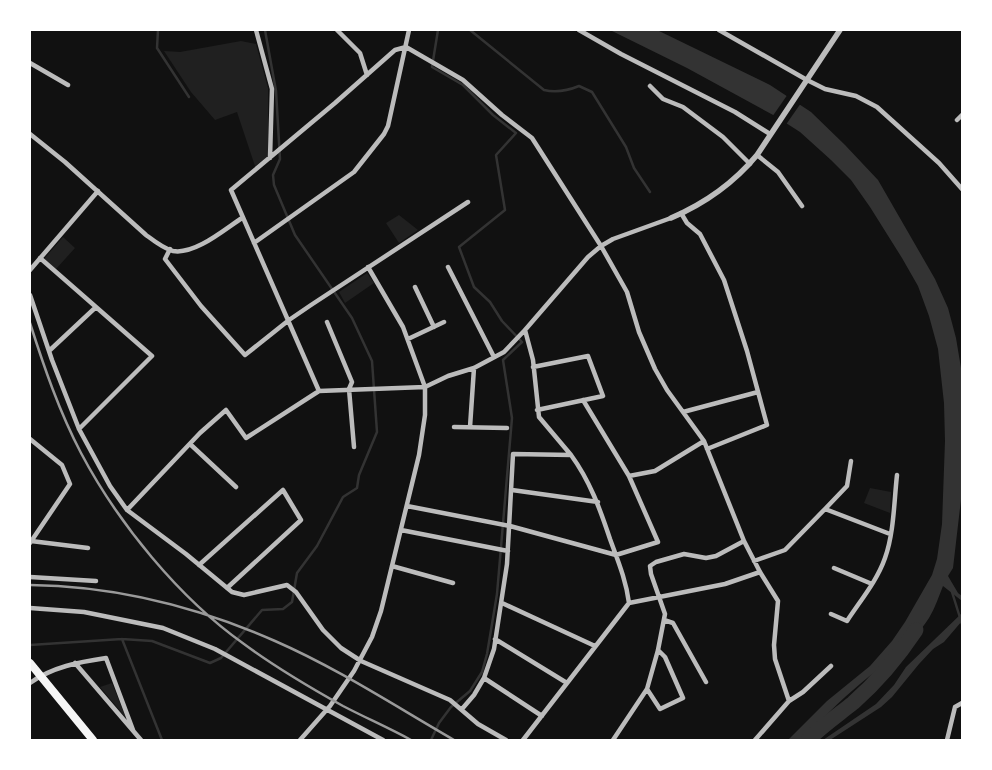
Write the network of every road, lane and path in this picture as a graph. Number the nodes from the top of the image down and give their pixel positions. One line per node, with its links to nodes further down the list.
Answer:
1 (256, 30): 18 (street)
2 (337, 30): 9 (street)
3 (409, 30): 7 (street)
4 (579, 30): 15 (street)
5 (719, 30): 10 (street)
6 (840, 30): 10 (street)
7 (406, 47): 9 (street); 27 (street); 28 (street)
8 (30, 63): 11 (street)
9 (367, 75): 18 (street)
10 (806, 80): 15 (street); 20 (street)
11 (68, 85)
12 (650, 86): 19 (street)
13 (962, 115): 14 (street)
14 (957, 120)
15 (772, 132): 17 (street)
16 (30, 134): 21 (street)
17 (757, 155): 19 (street); 23 (street)
18 (270, 158): 25 (street)
19 (750, 164): 24 (street)
20 (962, 189)
21 (98, 191): 29 (street); 30 (street)
22 (468, 202): 31 (street)
23 (802, 206)
24 (682, 213): 26 (street); 50 (street)
25 (242, 218): 27 (street); 29 (street)
26 (671, 218): 28 (street)
27 (254, 243): 37 (street)
28 (601, 246): 41 (street); 53 (street)
29 (170, 249): 37 (street)
30 (40, 258): 33 (street); 36 (street)
31 (368, 267): 37 (street); 42 (street)
32 (448, 267): 44 (street)
33 (30, 270)
34 (415, 286): 40 (street)
35 (30, 295): 43 (street)
36 (96, 307): 43 (street); 57 (street)
37 (289, 320): 49 (street)
38 (327, 322): 48 (street)
39 (444, 322): 40 (street)
40 (434, 327): 42 (street)
41 (525, 330): 44 (street); 45 (street)
42 (408, 339): 47 (street)
43 (49, 351): 57 (street)
44 (494, 358): 46 (street)
45 (533, 367): 51 (street); 52 (street)
46 (474, 368): 47 (street); 55 (street)
47 (425, 387): 48 (street); 70 (street)
48 (349, 389): 49 (street); 61 (street)
49 (319, 391): 60 (street)
50 (758, 392): 53 (street); 62 (street)
51 (583, 400): 52 (street); 66 (street)
52 (538, 410): 63 (street)
53 (683, 412): 59 (street)
54 (454, 427): 55 (street)
55 (470, 427): 56 (street)
56 (507, 428)
57 (79, 430): 72 (street)
58 (30, 439): 77 (street)
59 (704, 441): 62 (street); 66 (street)
60 (190, 444): 67 (street); 72 (street)
61 (354, 447)
62 (707, 449): 76 (street)
63 (571, 455): 68 (street); 69 (street)
64 (851, 461): 71 (street)
65 (897, 475): 75 (street)
66 (629, 476): 80 (street)
67 (236, 487)
68 (512, 490): 69 (street); 73 (street)
69 (598, 502): 80 (street)
70 (407, 506): 73 (street); 74 (street)
71 (825, 509): 75 (street); 81 (street)
72 (127, 510): 82 (street)
73 (510, 526): 79 (street); 80 (street)
74 (401, 530): 79 (street); 83 (street)
75 (890, 534): 89 (street)
76 (744, 540): 81 (street); 91 (street)
77 (31, 542): 78 (street)
78 (88, 548)
79 (508, 551): 92 (street)
80 (616, 555): 93 (street)
81 (754, 561): 85 (street)
82 (199, 565): 90 (street); 90 (street)
83 (392, 566): 88 (street); 100 (street)
84 (834, 568): 89 (street)
85 (760, 572): 91 (street); 110 (street)
86 (30, 577): 87 (street)
87 (96, 581)
88 (454, 583)
89 (872, 584): 95 (street)
90 (227, 588): 100 (street)
91 (660, 598): 93 (street); 96 (street)
92 (502, 603): 97 (street); 98 (street)
93 (629, 603): 98 (street)
94 (30, 608): 113 (street)
95 (831, 614)
96 (664, 620): 99 (street); 106 (street)
97 (495, 639): 105 (street); 108 (street)
98 (595, 646): 108 (street)
99 (658, 650): 109 (street); 109 (street)
100 (361, 661): 112 (street); 113 (street)
101 (30, 663): 104 (main road)
102 (75, 663): 104 (street); 115 (street); 115 (street)
103 (831, 666): 110 (street)
104 (40, 676): 107 (street); 116 (main road)
105 (484, 678): 112 (street); 114 (street)
106 (706, 682)
107 (30, 683)
108 (567, 683): 114 (street)
109 (646, 689): 122 (street)
110 (789, 702): 123 (street)
111 (962, 703): 124 (street)
112 (462, 709): 120 (street)
113 (327, 710): 118 (street); 119 (street)
114 (542, 716): 121 (street)
115 (133, 730): 117 (street)
116 (93, 740)
117 (141, 740)
118 (300, 740)
119 (383, 740)
120 (506, 740)
121 (523, 740)
122 (613, 740)
123 (755, 740)
124 (947, 740)

